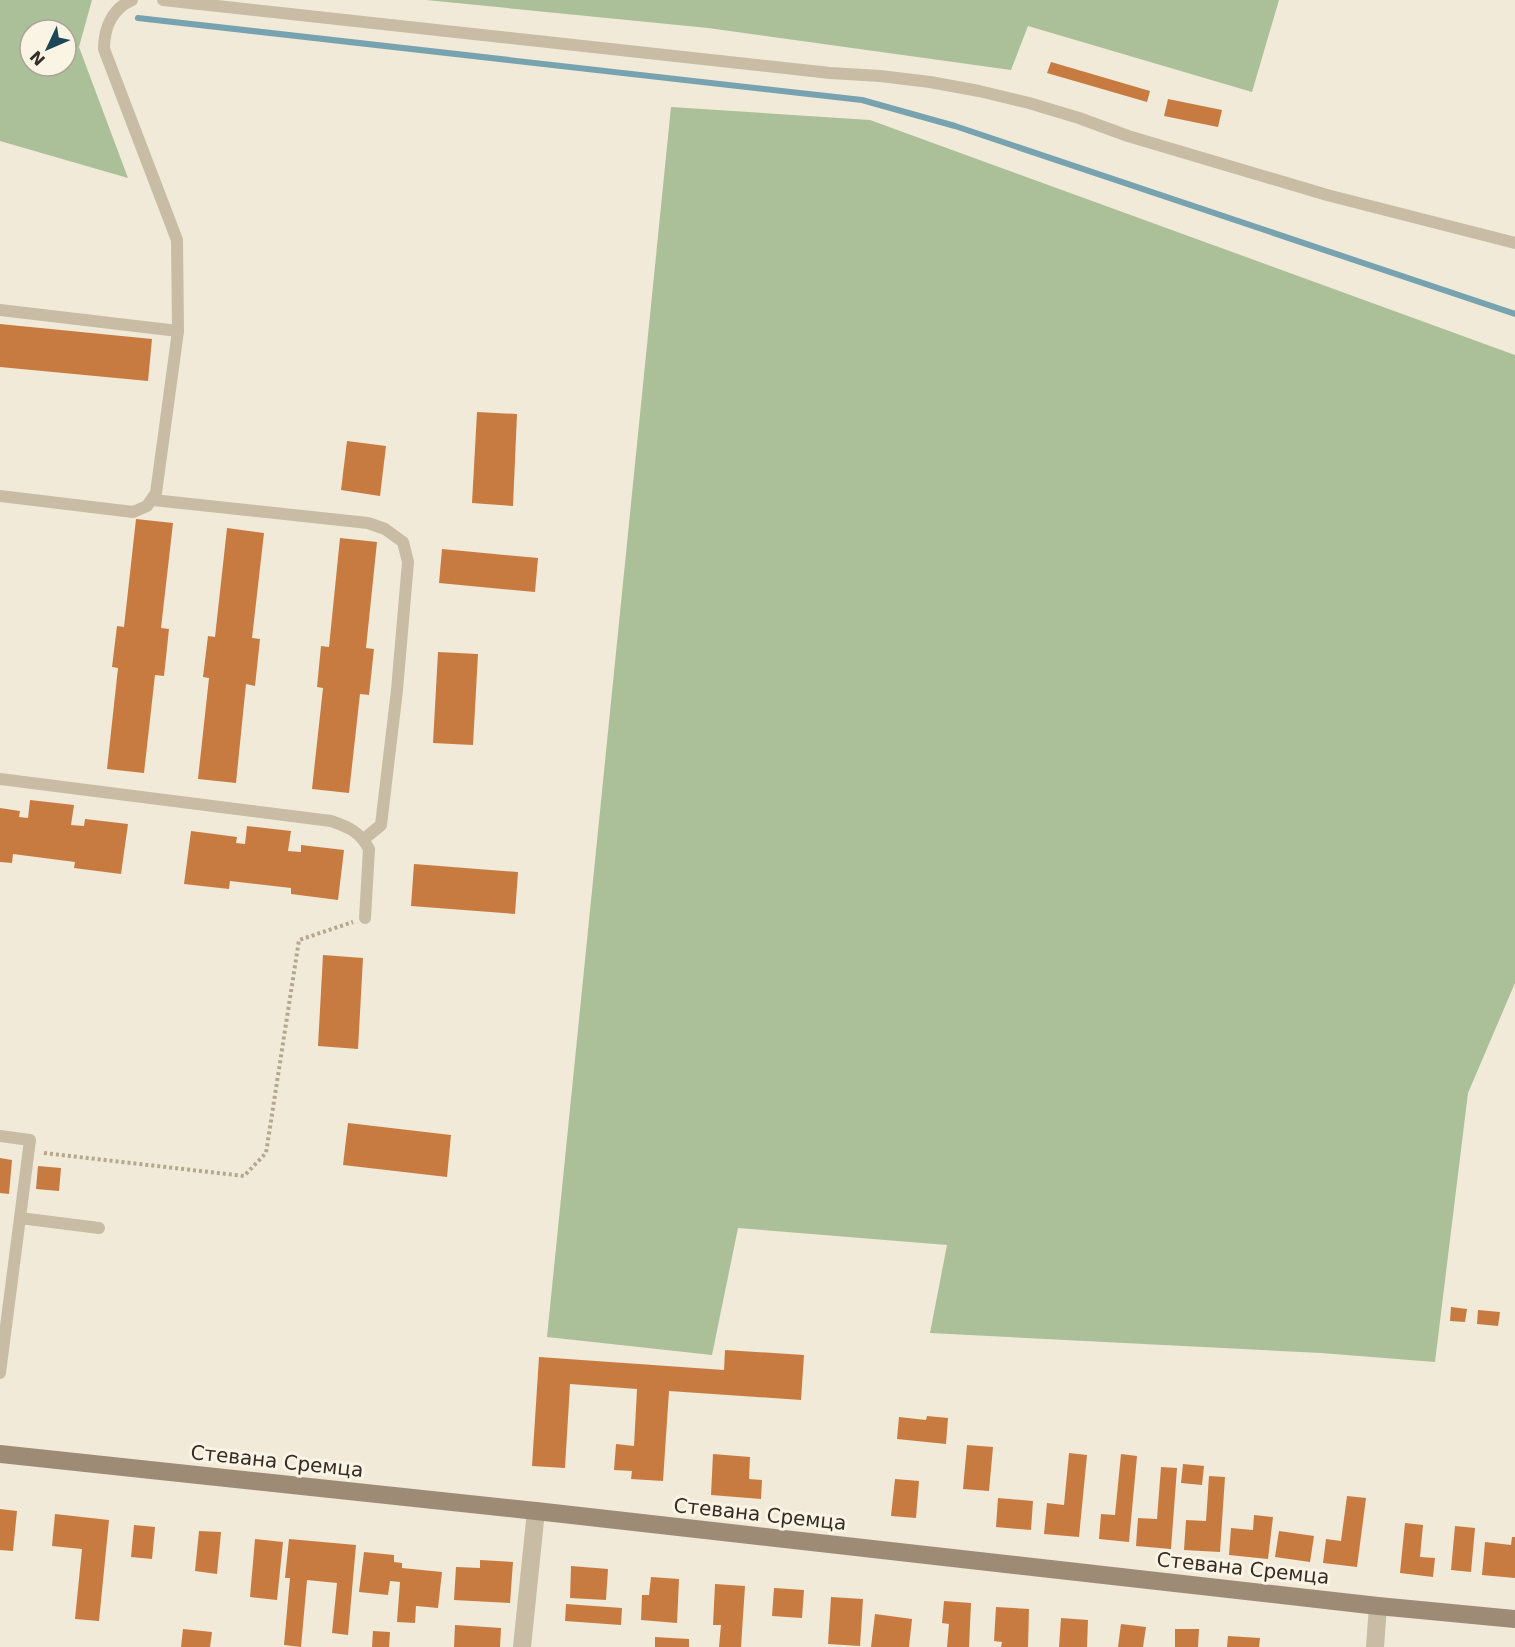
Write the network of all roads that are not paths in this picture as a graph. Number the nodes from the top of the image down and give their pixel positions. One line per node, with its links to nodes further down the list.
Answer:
1 (132, 0): 5 (lane)
2 (163, 0): 3 (lane)
3 (1515, 243)
4 (0, 310): 5 (lane)
5 (178, 331): 7 (lane)
6 (0, 496): 7 (lane)
7 (153, 500): 9 (lane)
8 (0, 779): 9 (lane)
9 (364, 839): 10 (lane)
10 (365, 918)
11 (0, 1136): 12 (lane)
12 (20, 1218): 13 (lane); 14 (lane)
13 (99, 1228)
14 (0, 1373)
15 (0, 1454): 16 (main road, Стевана Сремца)
16 (536, 1511): 17 (main road, Стевана Сремца); 19 (street)
17 (1378, 1606): 18 (main road, Стевана Сремца); 20 (street)
18 (1515, 1619)
19 (522, 1647)
20 (1375, 1647)

